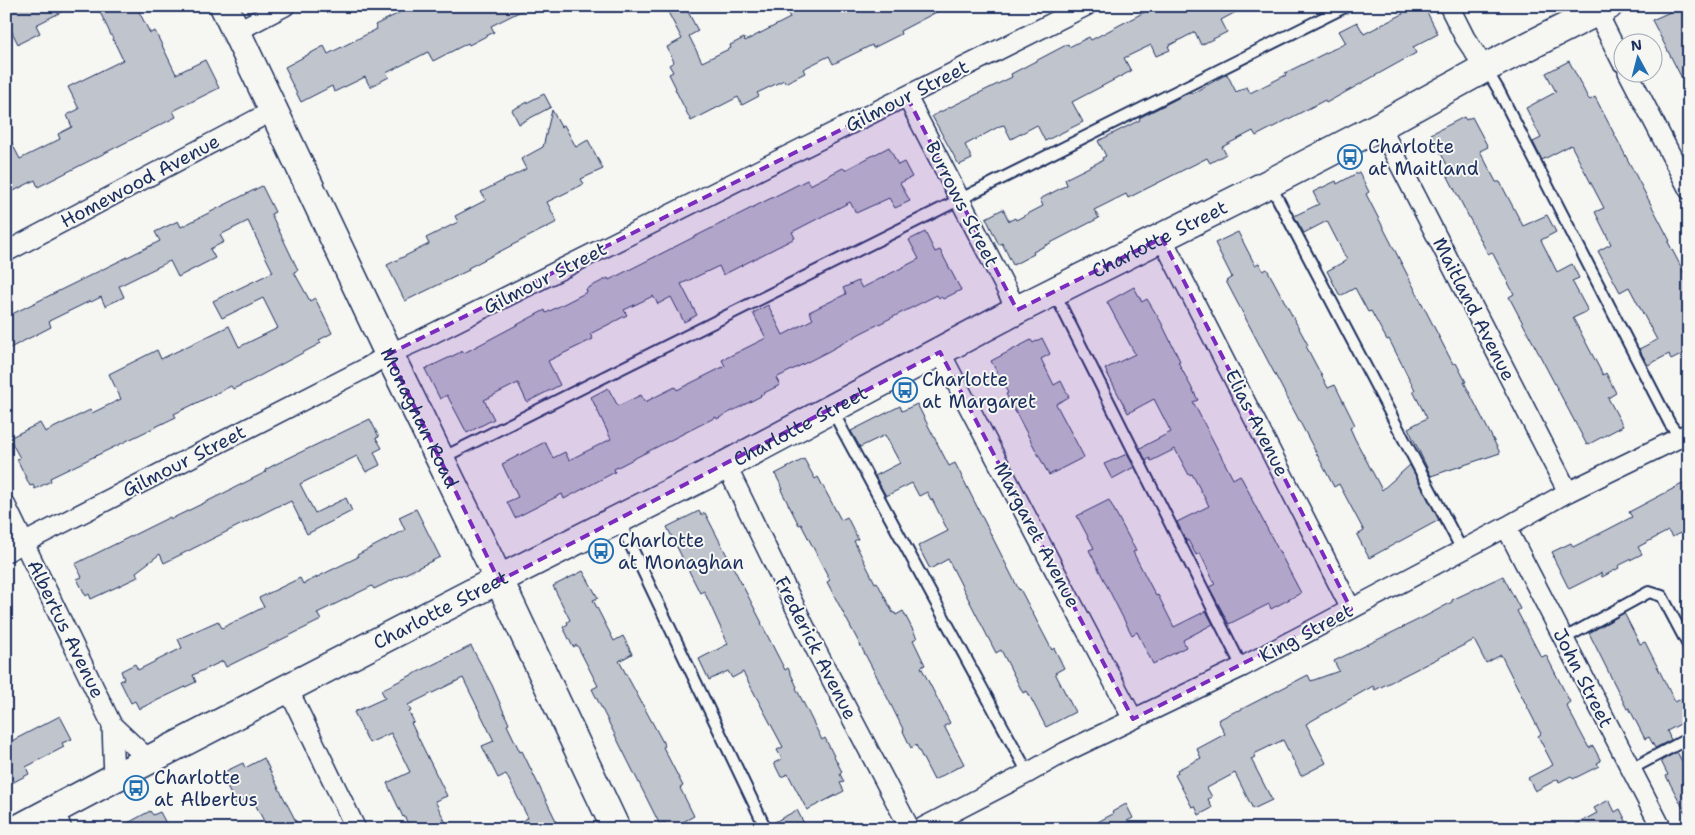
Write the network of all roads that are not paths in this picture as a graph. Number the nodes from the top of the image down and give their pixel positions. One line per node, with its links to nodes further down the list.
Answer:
1 (224, 6): 7 (main road, Monaghan Road)
2 (285, 6): 7 (street)
3 (1086, 6): 11 (street, Gilmour Street)
4 (1347, 6): 16 (lane)
5 (1449, 6): 9 (street)
6 (1603, 9): 8 (street); 9 (main road, Charlotte Street)
7 (237, 31): 12 (main road, Monaghan Road)
8 (1612, 34)
9 (1485, 68): 13 (main road, Charlotte Street); 24 (lane)
10 (1633, 82): 15 (street)
11 (907, 97): 16 (street, Burrows Street); 22 (street, Gilmour Street)
12 (274, 110): 18 (street, Homewood Avenue); 22 (main road, Monaghan Road)
13 (1380, 126): 14 (main road, Charlotte Street); 27 (street, Maitland Avenue)
14 (1270, 184): 17 (main road, Charlotte Street); 32 (lane)
15 (1689, 190)
16 (960, 199): 20 (street, Burrows Street); 25 (lane)
17 (1162, 238): 19 (main road, Charlotte Street); 35 (street, Elias Avenue)
18 (6, 252)
19 (1054, 292): 20 (main road, Charlotte Street); 38 (lane)
20 (1017, 310): 21 (main road, Charlotte Street)
21 (940, 352): 23 (main road, Charlotte Street); 40 (street, Margaret Avenue)
22 (389, 354): 25 (main road, Monaghan Road); 31 (street, Gilmour Street)
23 (832, 409): 26 (main road, Charlotte Street); 45 (lane)
24 (1684, 435): 27 (street, King Street)
25 (440, 460): 34 (main road, Monaghan Road)
26 (726, 465): 29 (main road, Charlotte Street); 52 (street, Frederick Avenue)
27 (1568, 492): 30 (street, King Street)
28 (6, 506): 31 (street, Albertus Avenue)
29 (619, 520): 34 (main road, Charlotte Street); 51 (lane)
30 (1506, 527): 32 (street, King Street); 36 (street, John Street)
31 (24, 543): 33 (street, Gilmour Street); 41 (street, Albertus Avenue)
32 (1462, 550): 35 (street, King Street)
33 (6, 552)
34 (499, 580): 39 (main road, Charlotte Street); 50 (main road, Monaghan Road)
35 (1351, 609): 38 (street, King Street)
36 (1563, 639): 37 (lane); 44 (street, John Street)
37 (1689, 647)
38 (1242, 667): 40 (street, King Street)
39 (288, 689): 43 (main road, Charlotte Street); 49 (street)
40 (1133, 719): 45 (street, King Street)
41 (112, 725): 43 (street, Albertus Avenue); 46 (street, Albertus Avenue)
42 (1689, 738): 44 (lane)
43 (148, 760): 46 (main road, Charlotte Street)
44 (1631, 769): 54 (street, John Street)
45 (1028, 773): 53 (street, King Street)
46 (114, 778): 47 (main road, Charlotte Street)
47 (58, 820): 48 (main road, Charlotte Street)
48 (18, 829)
49 (356, 829)
50 (616, 829)
51 (766, 829)
52 (910, 829)
53 (920, 829)
54 (1662, 829)

